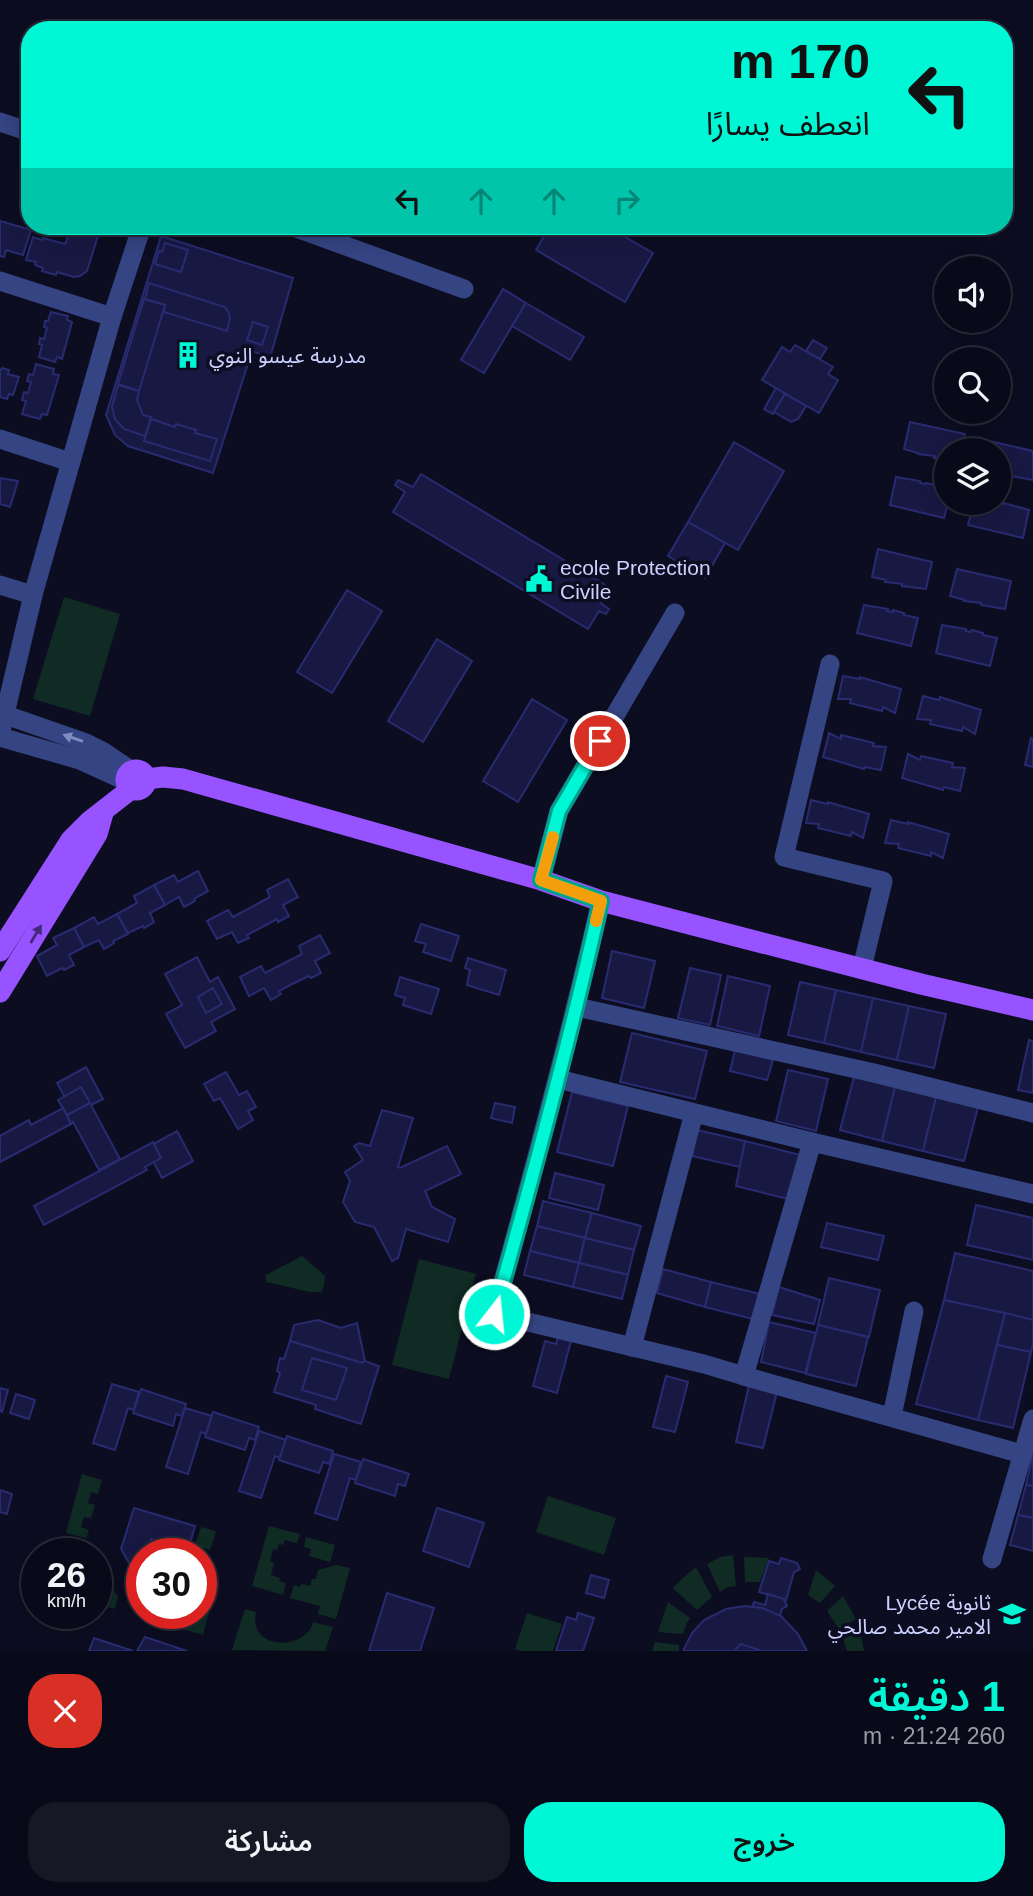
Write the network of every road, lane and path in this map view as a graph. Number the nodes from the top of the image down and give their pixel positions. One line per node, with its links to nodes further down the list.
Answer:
1 (0, 122): 2 (street)
2 (21, 129)
3 (139, 235): 7 (street)
4 (316, 235): 6 (street)
5 (0, 281): 7 (street)
6 (464, 289)
7 (112, 317): 9 (street)
8 (0, 439): 9 (street)
9 (70, 461): 11 (street)
10 (0, 585): 11 (street)
11 (33, 594): 14 (street)
12 (674, 613): 18 (street)
13 (830, 664): 21 (street)
14 (3, 714): 15 (street); 16 (street, one-way to 14)
15 (0, 736): 16 (street)
16 (134, 780): 17 (main road); 18 (main road)
17 (104, 811): 20 (main road); 22 (main road, one-way to 17)
18 (541, 880): 19 (main road)
19 (601, 901): 21 (main road); 23 (street)
20 (0, 951)
21 (862, 968): 24 (main road)
22 (0, 992)
23 (576, 1007): 25 (street); 27 (street)
24 (1033, 1010)
25 (558, 1079): 26 (street); 31 (street)
26 (694, 1113): 28 (street); 31 (street)
27 (1033, 1113)
28 (812, 1142): 29 (street); 32 (street)
29 (1033, 1194)
30 (914, 1311): 33 (street)
31 (632, 1347): 32 (street)
32 (744, 1376): 33 (street)
33 (892, 1416): 35 (street)
34 (1033, 1419): 35 (street)
35 (1022, 1454): 36 (street)
36 (992, 1559)

